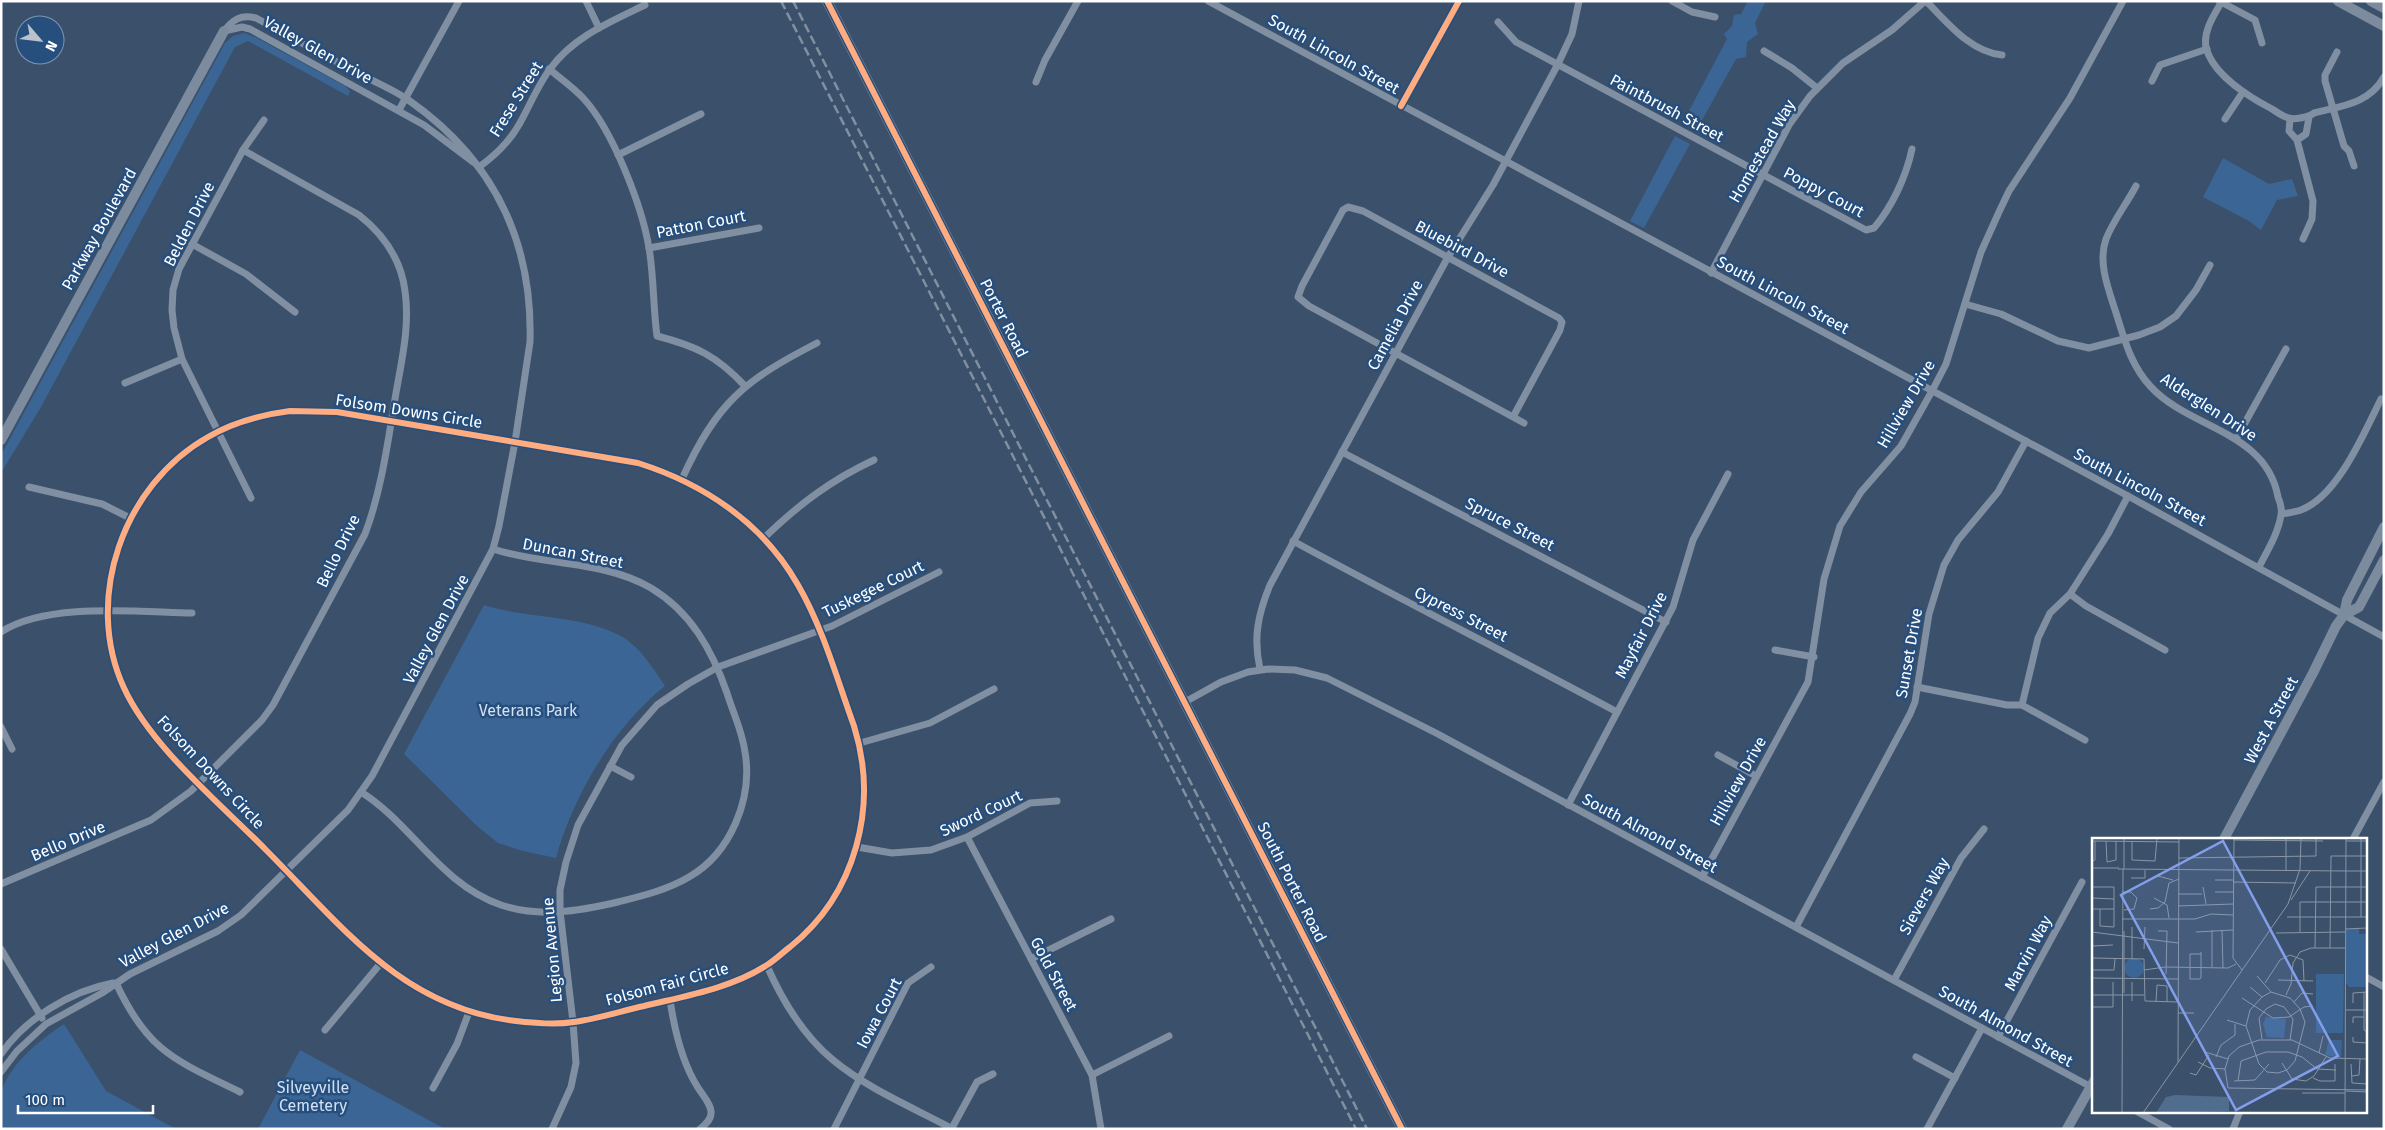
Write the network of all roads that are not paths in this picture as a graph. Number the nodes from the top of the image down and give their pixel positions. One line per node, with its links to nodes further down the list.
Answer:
1 (459, 1): 34 (street)
2 (586, 1): 19 (street)
3 (827, 1): 102 (street, Porter Road)
4 (1078, 1): 30 (street)
5 (1208, 1): 35 (street, South Lincoln Street)
6 (1459, 1): 35 (street)
7 (1580, 1): 26 (street, Camelia Drive)
8 (1672, 1): 16 (street)
9 (1926, 1): 25 (street); 31 (street, Homestead Way)
10 (2124, 1): 59 (street, Hillview Drive)
11 (2338, 1): 18 (street)
12 (2371, 1): 15 (street)
13 (2221, 2): 21 (street); 22 (street)
14 (645, 5): 19 (street, Frese Street)
15 (2384, 8)
16 (1715, 17)
17 (1498, 22): 26 (street, Paintbrush Street)
18 (2384, 26)
19 (600, 28): 27 (street, Frese Street)
20 (224, 32): 34 (street, Valley Glen Drive); 37 (street, Valley Glen Drive); 75 (street, Parkway Boulevard)
21 (2262, 43)
22 (2206, 49): 29 (street); 33 (street)
23 (1764, 51): 31 (street)
24 (2337, 52): 36 (street)
25 (2002, 55)
26 (1558, 64): 47 (street, Camelia Drive); 50 (street, Paintbrush Street)
27 (549, 69): 46 (street); 49 (street, Frese Street)
28 (2384, 77): 32 (street)
29 (2152, 81)
30 (1036, 82)
31 (1817, 88): 50 (street, Homestead Way)
32 (2381, 88): 36 (street)
33 (2243, 92): 40 (street); 41 (street)
34 (405, 98): 37 (street); 49 (street, Valley Glen Drive)
35 (1401, 106): 47 (street, South Lincoln Street)
36 (2332, 108): 39 (street); 48 (street)
37 (399, 110): 49 (street, Valley Glen Drive)
38 (701, 114): 46 (street)
39 (2309, 117): 41 (street); 43 (street)
40 (2225, 119)
41 (2290, 119): 43 (street)
42 (264, 120): 45 (street, Belden Drive)
43 (2297, 140): 53 (street)
44 (1912, 149): 50 (street, Poppy Court)
45 (243, 150): 54 (street, Belden Drive); 71 (street, Bello Drive)
46 (618, 155): 55 (street)
47 (1505, 162): 56 (street, Camelia Drive); 58 (street, South Lincoln Street)
48 (2354, 166)
49 (479, 167): 77 (street, Valley Glen Drive)
50 (1763, 176): 58 (street, Homestead Way)
51 (2136, 186): 61 (street, Alderglen Drive)
52 (759, 228): 55 (street, Patton Court)
53 (2303, 240)
54 (192, 244): 60 (street); 65 (street, Belden Drive)
55 (649, 248): 67 (street)
56 (1448, 257): 64 (street, Camelia Drive); 64 (street, Bluebird Drive); 70 (street, Bluebird Drive)
57 (2210, 265): 61 (street)
58 (1711, 272): 68 (street, South Lincoln Street)
59 (1965, 304): 61 (street); 68 (street, Hillview Drive)
60 (295, 312)
61 (2123, 339): 74 (street, Alderglen Drive)
62 (817, 343): 67 (street)
63 (2286, 349): 74 (street)
64 (1396, 354): 70 (street); 78 (street, Camelia Drive)
65 (182, 359): 66 (street); 73 (street, Belden Drive)
66 (125, 383)
67 (745, 386): 81 (street)
68 (1932, 391): 76 (street, South Lincoln Street); 105 (street, Hillview Drive)
69 (2381, 399): 85 (street)
70 (1513, 417): 72 (street)
71 (391, 422): 73 (street, Folsom Downs Circle); 77 (street, Folsom Downs Circle); 122 (street, Bello Drive)
72 (1524, 423)
73 (218, 432): 84 (street, Belden Drive); 86 (street, Folsom Downs Circle)
74 (2236, 439): 85 (street, Alderglen Drive)
75 (1, 440)
76 (2026, 441): 83 (street, South Lincoln Street); 108 (street, Sunset Drive)
77 (515, 442): 81 (street, Folsom Fair Circle); 90 (street, Valley Glen Drive)
78 (1342, 452): 89 (street, Camelia Drive); 98 (street, Spruce Street)
79 (874, 460): 88 (street)
80 (1728, 474): 98 (street, Mayfair Drive)
81 (682, 478): 88 (street, Folsom Fair Circle)
82 (29, 487): 86 (street)
83 (2128, 496): 92 (street, South Lincoln Street); 94 (street)
84 (251, 498)
85 (2282, 514): 92 (street)
86 (130, 518): 95 (street, Folsom Downs Circle)
87 (2384, 527): 97 (street, West A Street)
88 (764, 538): 99 (street, Folsom Fair Circle)
89 (1293, 541): 107 (street, Camelia Drive); 112 (street, Cypress Street)
90 (492, 549): 106 (street, Duncan Street); 123 (street, Valley Glen Drive)
91 (2384, 560): 97 (street, West A Street)
92 (2259, 567): 97 (street, South Lincoln Street)
93 (939, 572): 99 (street, Tuskegee Court)
94 (2070, 594): 104 (street); 111 (street)
95 (108, 612): 96 (street); 100 (street); 122 (street, Folsom Downs Circle)
96 (192, 613)
97 (2344, 615): 101 (street, South Lincoln Street); 128 (street, West A Street)
98 (1666, 622): 112 (street, Mayfair Drive)
99 (819, 630): 106 (street, Legion Avenue); 115 (street, Folsom Fair Circle)
100 (1, 632)
101 (2384, 636)
102 (1157, 648): 110 (street, South Porter Road)
103 (1775, 650): 105 (street)
104 (2165, 650)
105 (1814, 657): 119 (street, Hillview Drive)
106 (718, 666): 118 (street, Legion Avenue); 135 (street, Duncan Street)
107 (1260, 669): 110 (street, South Almond Street); 125 (street, South Almond Street)
108 (1917, 687): 111 (street); 137 (street, Sunset Drive)
109 (994, 689): 115 (street)
110 (1185, 702): 174 (street, South Porter Road)
111 (2022, 705): 114 (street)
112 (1617, 712): 125 (street, Mayfair Drive)
113 (1, 727): 116 (street)
114 (2085, 740)
115 (860, 743): 130 (street, Folsom Fair Circle)
116 (12, 749)
117 (1718, 755): 119 (street)
118 (610, 766): 120 (street); 135 (street, Legion Avenue)
119 (1756, 776): 132 (street, Hillview Drive)
120 (631, 777)
121 (2384, 782): 129 (street)
122 (199, 783): 131 (street, Folsom Downs Circle); 134 (street, Bello Drive)
123 (360, 792): 131 (street, Valley Glen Drive); 135 (street, Duncan Street)
124 (1057, 801): 127 (street, Sword Court)
125 (1568, 805): 132 (street, South Almond Street)
126 (1984, 829): 144 (street, Sievers Way)
127 (967, 837): 130 (street, Sword Court); 139 (street, Gold Street)
128 (2225, 838)
129 (2354, 838)
130 (858, 847): 141 (street, Folsom Fair Circle)
131 (287, 872): 140 (street, Folsom Fair Circle); 145 (street, Valley Glen Drive)
132 (1702, 877): 137 (street, South Almond Street)
133 (2082, 882): 155 (street, Marvin Way)
134 (1, 884)
135 (560, 911): 150 (street, Legion Avenue)
136 (1111, 919): 139 (street)
137 (1796, 927): 144 (street, South Almond Street)
138 (1, 949): 149 (street)
139 (1031, 959): 160 (street, Gold Street)
140 (380, 964): 148 (street, Folsom Fair Circle); 153 (street)
141 (767, 966): 147 (street, Folsom Fair Circle); 162 (street)
142 (931, 967): 162 (street, Iowa Court)
143 (2368, 978): 146 (street)
144 (1894, 980): 152 (street, South Almond Street)
145 (116, 982): 149 (street, Valley Glen Drive); 151 (street, Valley Glen Drive); 166 (street)
146 (2384, 987)
147 (670, 1000): 150 (street, Folsom Fair Circle); 170 (street)
148 (469, 1012): 150 (street, Folsom Fair Circle); 165 (street)
149 (40, 1014): 151 (street); 156 (street, Valley Glen Drive)
150 (573, 1022): 169 (street, Legion Avenue)
151 (46, 1024): 158 (street, Valley Glen Drive)
152 (1982, 1028): 155 (street, South Almond Street); 161 (street)
153 (325, 1030)
154 (1169, 1036): 160 (street)
155 (1998, 1037): 163 (street, South Almond Street)
156 (1, 1054)
157 (1916, 1057): 161 (street)
158 (1, 1072)
159 (993, 1074): 172 (street)
160 (1092, 1075): 173 (street, Gold Street)
161 (1955, 1078): 175 (street)
162 (858, 1079): 171 (street, Iowa Court); 172 (street)
163 (2092, 1084)
164 (2092, 1087): 176 (street)
165 (433, 1088)
166 (240, 1092)
167 (2138, 1112): 177 (street)
168 (2240, 1112): 178 (street)
169 (552, 1129)
170 (700, 1129)
171 (834, 1129)
172 (952, 1129)
173 (1101, 1129)
174 (1402, 1129)
175 (1927, 1129)
176 (2067, 1129)
177 (2169, 1129)
178 (2233, 1129)

